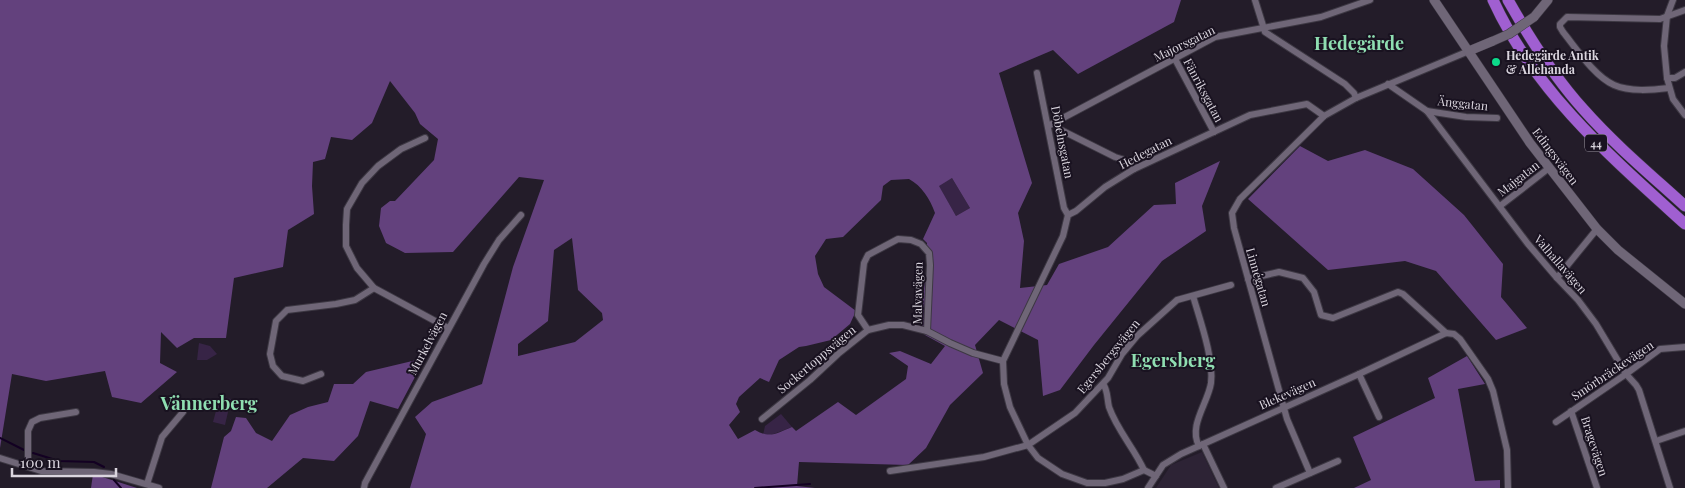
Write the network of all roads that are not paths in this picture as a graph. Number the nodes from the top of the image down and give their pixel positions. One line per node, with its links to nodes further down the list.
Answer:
1 (1255, 0): 10 (street)
2 (1370, 0): 10 (street, Majorsgatan)
3 (1434, 0): 11 (street, Edingsvägen)
4 (1493, 0): 33 (highway, 44)
5 (1508, 0): 30 (highway, 44)
6 (1548, 0): 11 (street, bridge)
7 (1673, 0): 9 (street)
8 (1685, 10): 9 (street)
9 (1667, 16): 15 (street); 17 (street)
10 (1263, 28): 12 (street, Majorsgatan); 18 (street)
11 (1468, 51): 16 (street); 27 (street, Edingsvägen)
12 (1175, 59): 23 (street, Majorsgatan); 25 (street, Fänriksgatan)
13 (1685, 72): 15 (street)
14 (1037, 73): 24 (street, Döbelnsgatan)
15 (1667, 78): 17 (street)
16 (1388, 84): 18 (street); 19 (street, Valhallavägen)
17 (1668, 88): 20 (street)
18 (1356, 98): 21 (street)
19 (1427, 110): 22 (street, Änggatan); 29 (street, Valhallavägen)
20 (1685, 115)
21 (1324, 116): 25 (street, Hedegatan); 36 (street, Linnégatan)
22 (1497, 118)
23 (1056, 122): 24 (street, Majorsgatan); 28 (street)
24 (1048, 126): 32 (street, Döbelnsgatan)
25 (1214, 132): 28 (street, Hedegatan)
26 (425, 138): 38 (street)
27 (1549, 168): 29 (street, Majgatan); 34 (street, Edingsvägen)
28 (1134, 169): 32 (street, Hedegatan)
29 (1500, 206): 35 (street, Valhallavägen)
30 (1685, 206)
31 (521, 215): 41 (street, Murkelvägen)
32 (1068, 215): 46 (street)
33 (1685, 224)
34 (1597, 229): 35 (street); 40 (street, Edingsvägen)
35 (1557, 278): 49 (street, Valhallavägen)
36 (1248, 279): 44 (street); 51 (street, Linnégatan)
37 (1231, 285): 39 (street, Egersbergsvägen)
38 (374, 288): 41 (street); 47 (street)
39 (1193, 296): 50 (street, Egersbergsvägen); 61 (street)
40 (1685, 304)
41 (448, 328): 71 (street, Murkelvägen)
42 (868, 330): 43 (street, Sockertoppsvägen); 43 (street, Malvavägen); 56 (street, Sockertoppsvägen)
43 (927, 331): 46 (street, Sockertoppsvägen)
44 (1446, 333): 48 (street, Blekevägen); 75 (street)
45 (1685, 347): 49 (street, Smörbräckevägen)
46 (1003, 361): 60 (street)
47 (321, 374)
48 (1359, 374): 51 (street, Blekevägen); 55 (street)
49 (1626, 374): 54 (street, Smörbräckevägen); 59 (street, Valhallavägen)
50 (1103, 384): 60 (street, Egersbergsvägen); 65 (street)
51 (1284, 407): 61 (street, Blekevägen); 67 (street, Linnégatan)
52 (76, 412): 64 (street)
53 (183, 412): 69 (street)
54 (1571, 412): 57 (street, Smörbräckevägen); 76 (street, Bragevägen)
55 (1379, 417)
56 (762, 419)
57 (1556, 422)
58 (1685, 431): 59 (street)
59 (1656, 441): 77 (street, Valhallavägen)
60 (1028, 445): 65 (street); 66 (street, Egersbergsvägen)
61 (1201, 445): 68 (street, Blekevägen); 73 (street)
62 (0, 458): 64 (street)
63 (1338, 461): 67 (street)
64 (28, 466): 69 (street)
65 (1144, 470): 68 (street)
66 (890, 471)
67 (1310, 473): 74 (street)
68 (1156, 476): 72 (street, Blekevägen)
69 (147, 484): 70 (street)
70 (159, 488)
71 (364, 488)
72 (1148, 488)
73 (1224, 488)
74 (1276, 488)
75 (1508, 488)
76 (1597, 488)
77 (1670, 488)

